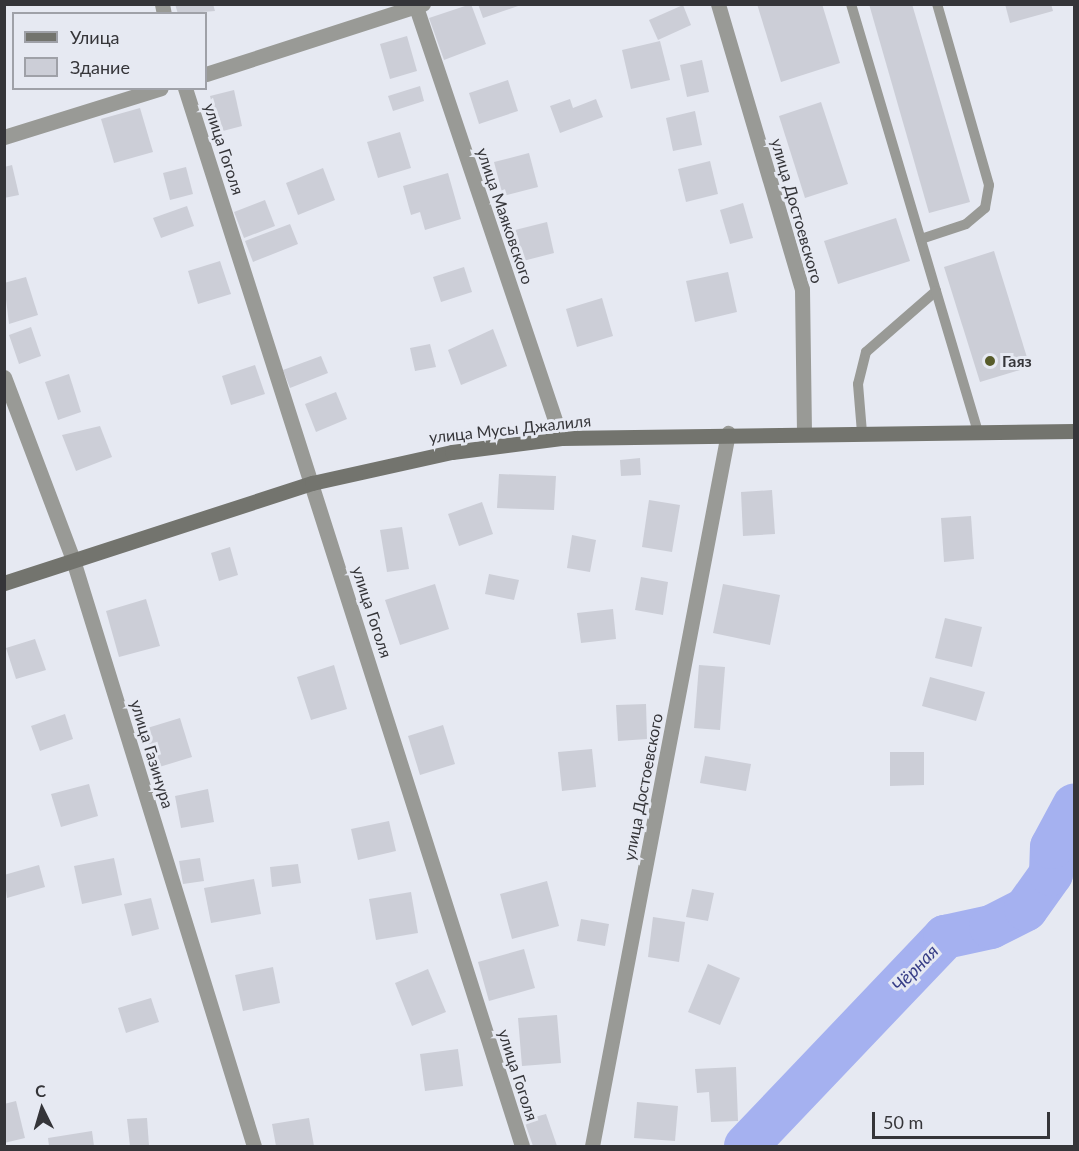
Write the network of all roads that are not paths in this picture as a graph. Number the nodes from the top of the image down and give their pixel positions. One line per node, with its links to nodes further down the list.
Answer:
1 (718, 4): 16 (street, улица Достоевского)
2 (850, 4): 9 (lane)
3 (937, 4): 9 (lane)
4 (418, 5): 5 (street); 17 (street, улица Маяковского)
5 (207, 74)
6 (155, 90): 8 (street)
7 (186, 90): 18 (street, улица Гоголя)
8 (4, 137)
9 (921, 239): 10 (lane)
10 (936, 291): 13 (lane); 14 (lane)
11 (4, 377): 19 (street, улица Газинура)
12 (1074, 431): 13 (main road, улица Мусы Джалиля)
13 (978, 432): 14 (main road, улица Мусы Джалиля)
14 (862, 433): 16 (main road, улица Мусы Джалиля)
15 (728, 434): 16 (main road, улица Мусы Джалиля); 17 (main road, улица Мусы Джалиля); 23 (street, улица Достоевского)
16 (804, 434)
17 (561, 438): 18 (main road, улица Мусы Джалиля)
18 (312, 483): 19 (main road, улица Мусы Джалиля); 22 (street, улица Гоголя)
19 (73, 560): 20 (main road, улица Мусы Джалиля); 21 (street, улица Газинура)
20 (4, 583)
21 (254, 1146)
22 (522, 1146)
23 (592, 1146)

